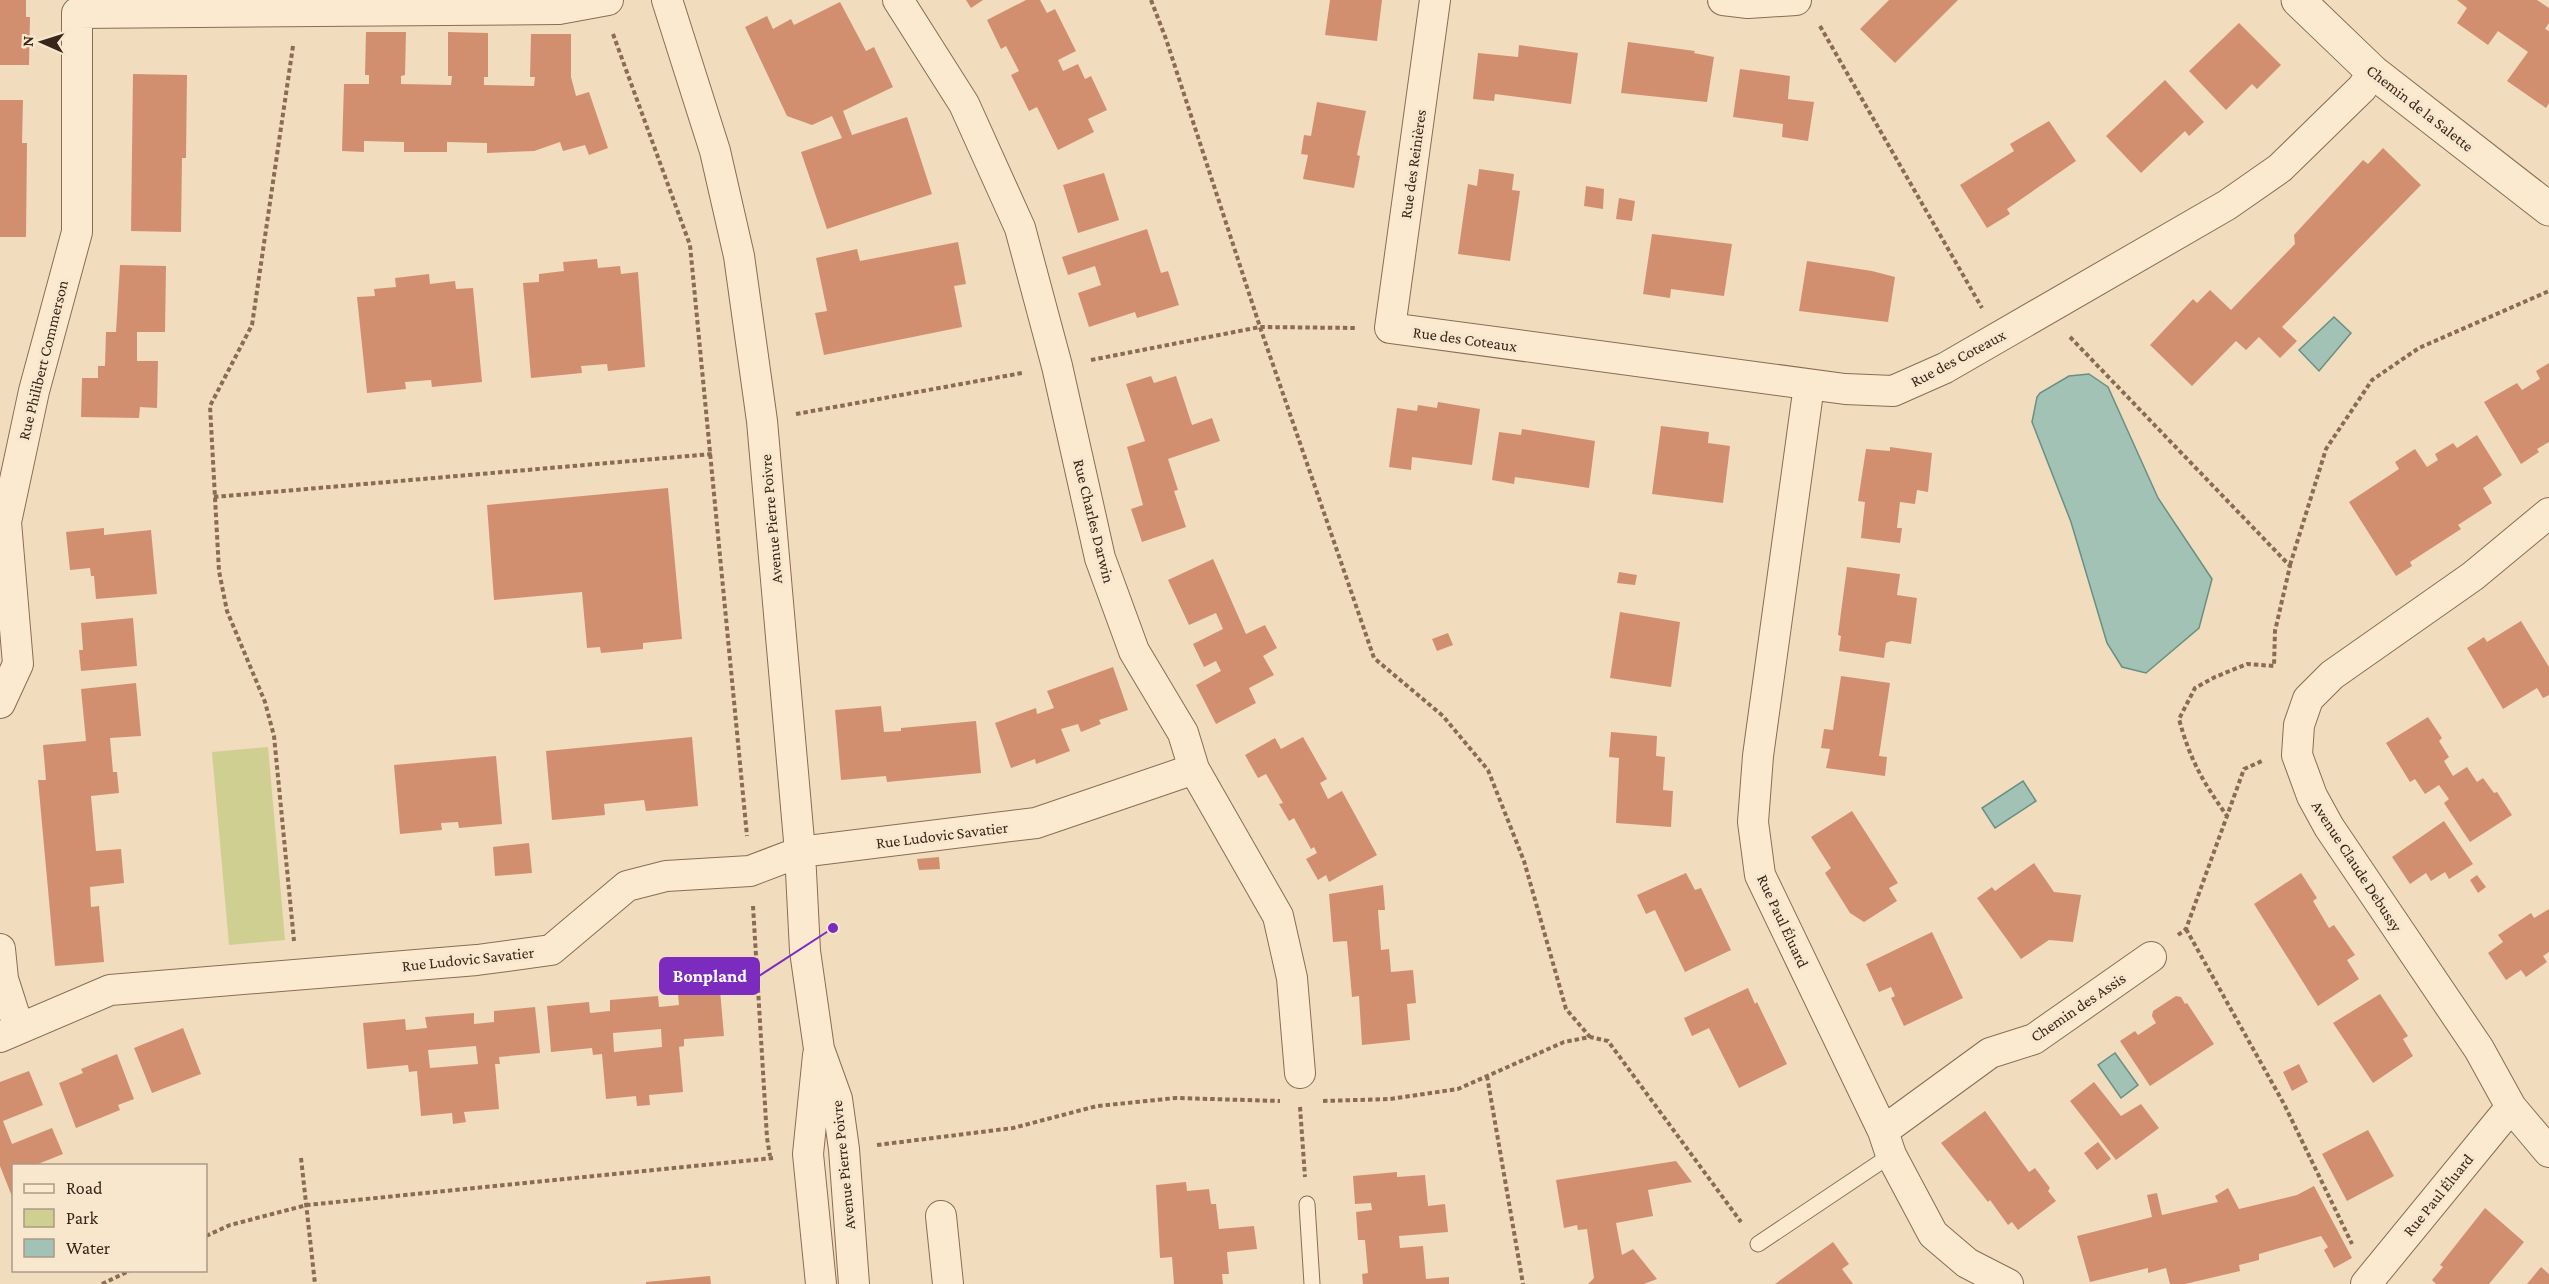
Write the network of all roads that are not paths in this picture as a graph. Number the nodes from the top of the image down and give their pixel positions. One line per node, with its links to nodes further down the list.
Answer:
1 (667, 0): 15 (street, Avenue Pierre Poivre)
2 (898, 0): 14 (street, Rue Charles Darwin)
3 (1435, 0): 10 (street, Rue des Reinières)
4 (1723, 0): 7 (street)
5 (2298, 0): 8 (street, Chemin de la Salette)
6 (604, 1): 13 (street, Rue Philibert Commerson)
7 (1794, 1)
8 (2373, 72): 9 (street, Chemin de la Salette); 11 (street, Rue des Coteaux)
9 (2549, 209)
10 (1390, 328): 11 (street, Rue des Coteaux)
11 (1809, 385): 22 (street, Rue Paul Éluard)
12 (2549, 513): 21 (street, Avenue Claude Debussy)
13 (0, 703)
14 (1194, 769): 15 (street, Rue Ludovic Savatier); 20 (street, Rue Charles Darwin)
15 (800, 852): 18 (street, Rue Ludovic Savatier); 19 (street, Avenue Pierre Poivre)
16 (0, 949): 18 (street)
17 (2151, 957): 22 (street, Chemin des Assis)
18 (9, 1033)
19 (819, 1049): 28 (street, Avenue Pierre Poivre); 29 (street, Avenue Pierre Poivre)
20 (1300, 1087)
21 (2511, 1107): 23 (street, Avenue Claude Debussy); 27 (street, Rue Paul Éluard)
22 (1887, 1143): 26 (lane); 32 (street, Rue Paul Éluard)
23 (2549, 1152)
24 (1306, 1203): 31 (lane)
25 (942, 1216): 30 (street)
26 (1758, 1244)
27 (2368, 1282)
28 (821, 1284)
29 (854, 1284)
30 (948, 1284)
31 (1312, 1284)
32 (2008, 1284)

